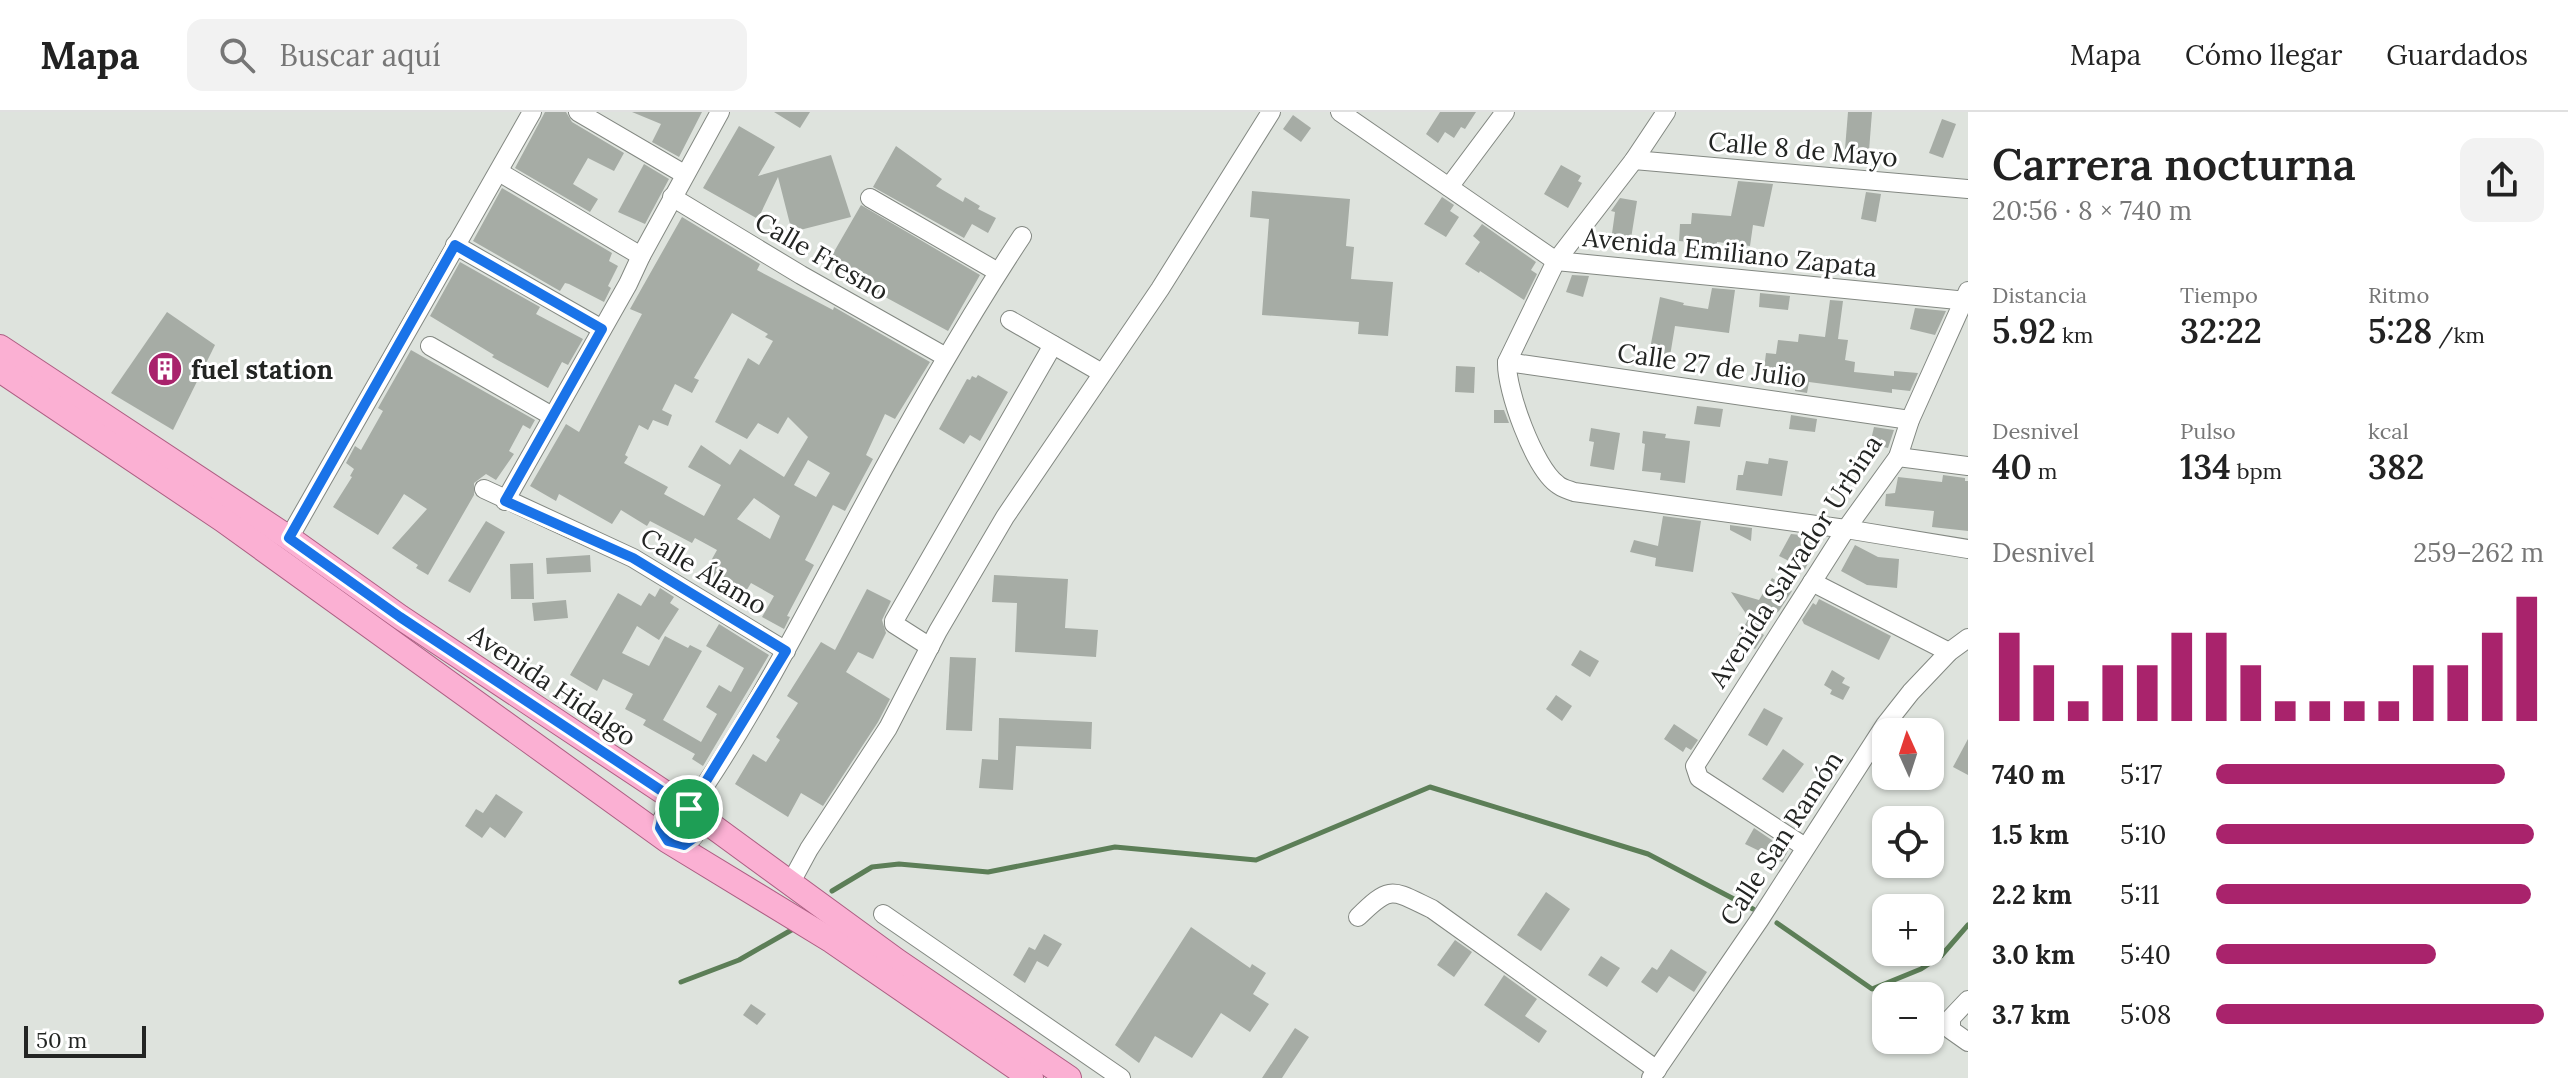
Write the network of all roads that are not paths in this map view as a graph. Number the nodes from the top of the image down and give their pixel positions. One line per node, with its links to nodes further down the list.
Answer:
1 (532, 112): 9 (street)
2 (578, 112): 10 (street)
3 (720, 112): 10 (street)
4 (1271, 112): 29 (street)
5 (1505, 112): 11 (street)
6 (1666, 112): 8 (street)
7 (1349, 115): 11 (street, Avenida Emiliano Zapata)
8 (1634, 160): 12 (street, Calle 8 de Mayo); 18 (street)
9 (499, 172): 16 (street); 17 (street)
10 (684, 174): 13 (street)
11 (1449, 187): 18 (street, Avenida Emiliano Zapata)
12 (1968, 189)
13 (672, 197): 17 (street); 26 (street, Calle Fresno)
14 (870, 198): 19 (street)
15 (1022, 236): 19 (street)
16 (455, 245): 22 (street); 37 (street)
17 (641, 256): 22 (street)
18 (1556, 261): 20 (street, Avenida Emiliano Zapata); 27 (street)
19 (998, 272): 26 (street)
20 (1967, 298): 31 (street, Avenida Salvador Urbina)
21 (1010, 320): 23 (street)
22 (602, 329): 30 (street)
23 (1053, 345): 29 (street); 41 (street)
24 (430, 346): 30 (street)
25 (0, 347): 37 (main road, Avenida Hidalgo)
26 (946, 357): 42 (street)
27 (1507, 362): 31 (street, Calle 27 de Julio); 36 (street)
28 (0, 370): 45 (main road)
29 (1102, 373): 41 (street)
30 (552, 416): 35 (street)
31 (1910, 420): 32 (street, Avenida Salvador Urbina)
32 (1898, 457): 33 (street); 36 (street, Avenida Salvador Urbina)
33 (1968, 466)
34 (484, 489): 35 (street, Calle Álamo)
35 (505, 501): 42 (street, Calle Álamo)
36 (1846, 529): 38 (street); 39 (street, Avenida Salvador Urbina)
37 (289, 538): 44 (main road, Avenida Hidalgo)
38 (1968, 549)
39 (1812, 582): 43 (street); 46 (street, Avenida Salvador Urbina)
40 (1968, 638): 43 (street, Calle San Ramón)
41 (930, 647): 47 (street)
42 (786, 651): 44 (street)
43 (1949, 652): 46 (street, Calle San Ramón)
44 (689, 809): 45 (street); 45 (street); 47 (main road, Avenida Hidalgo)
45 (668, 841): 53 (main road)
46 (1805, 847): 52 (street, Calle San Ramón)
47 (790, 884): 54 (main road, Avenida Hidalgo)
48 (883, 914): 55 (street)
49 (1358, 917): 52 (street)
50 (1968, 1000): 51 (street)
51 (1968, 1042)
52 (1654, 1074)
53 (1031, 1078)
54 (1069, 1078)
55 (1121, 1078)

